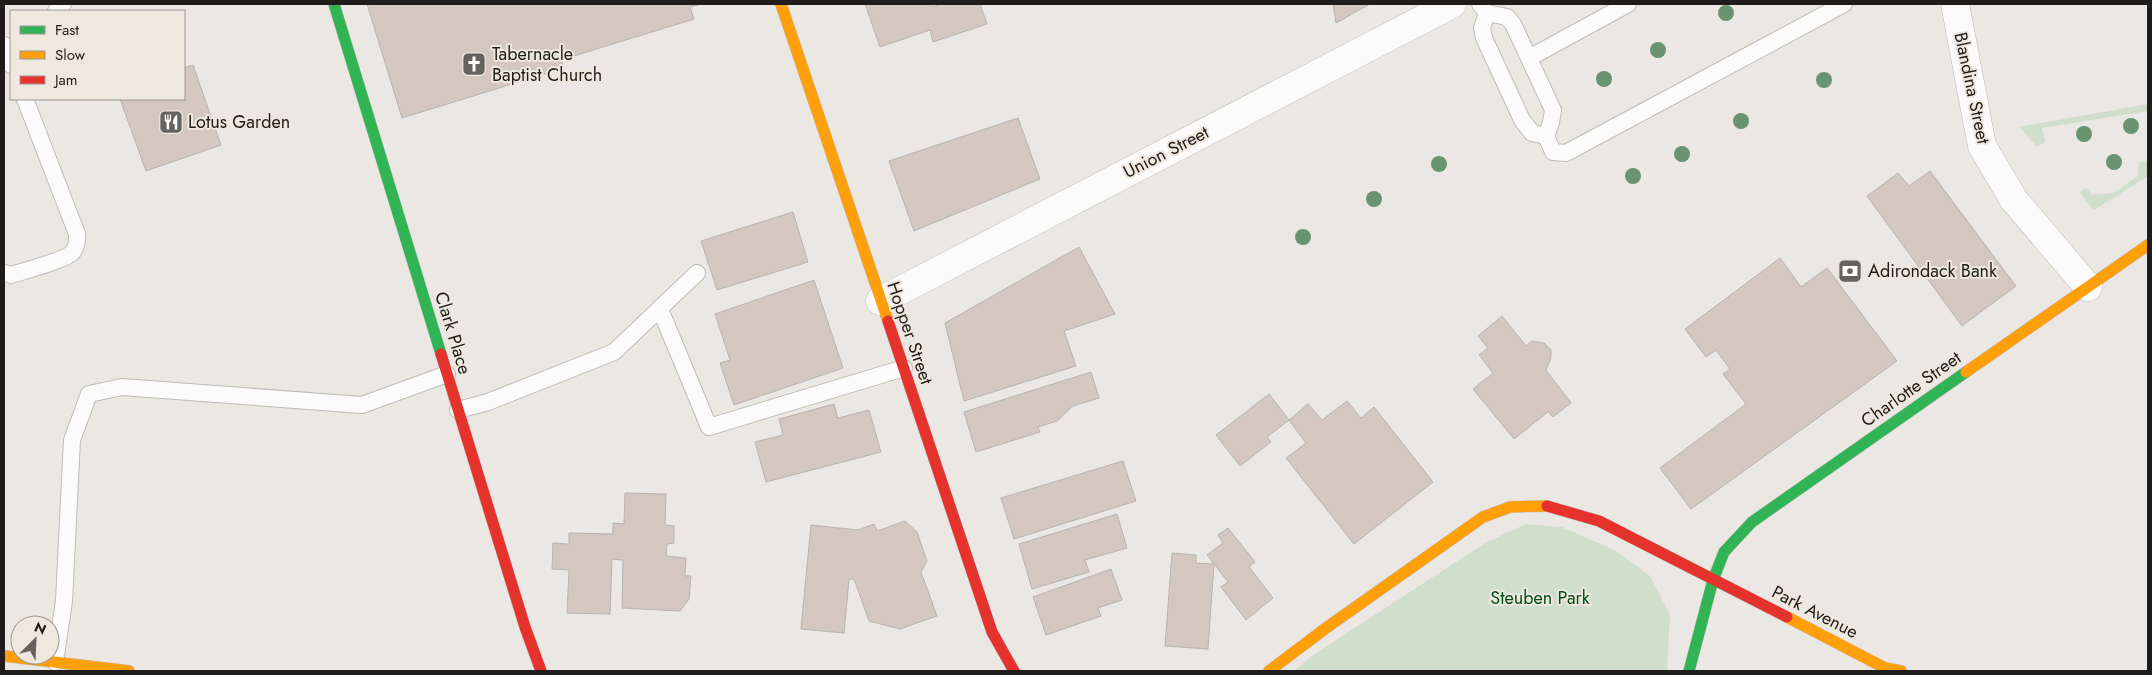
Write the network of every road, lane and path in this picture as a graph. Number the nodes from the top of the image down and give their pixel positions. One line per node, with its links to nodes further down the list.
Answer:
1 (334, 4): 20 (street, Clark Place)
2 (782, 4): 17 (street, Hopper Street)
3 (1452, 4): 17 (street, Union Street)
4 (1628, 4): 9 (lane)
5 (1844, 4): 12 (lane)
6 (1955, 4): 16 (street, Blandina Street)
7 (1484, 8): 9 (lane); 12 (lane)
8 (4, 43): 10 (lane)
9 (1529, 58): 12 (lane)
10 (10, 61)
11 (25, 100): 14 (lane)
12 (1546, 136)
13 (2148, 245): 16 (street, Charlotte Street)
14 (4, 273)
15 (697, 273): 18 (lane)
16 (2088, 287): 22 (street, Charlotte Street)
17 (880, 301): 19 (street, Hopper Street)
18 (660, 309): 19 (lane); 21 (lane)
19 (904, 368): 27 (street, Hopper Street)
20 (447, 374): 21 (street, Clark Place); 23 (lane)
21 (458, 410): 26 (street, Clark Place)
22 (1713, 580): 28 (street); 29 (street); 30 (street, Park Avenue)
23 (60, 628)
24 (60, 663): 25 (street)
25 (129, 671)
26 (540, 671)
27 (1014, 671)
28 (1269, 671)
29 (1689, 671)
30 (1902, 671)

